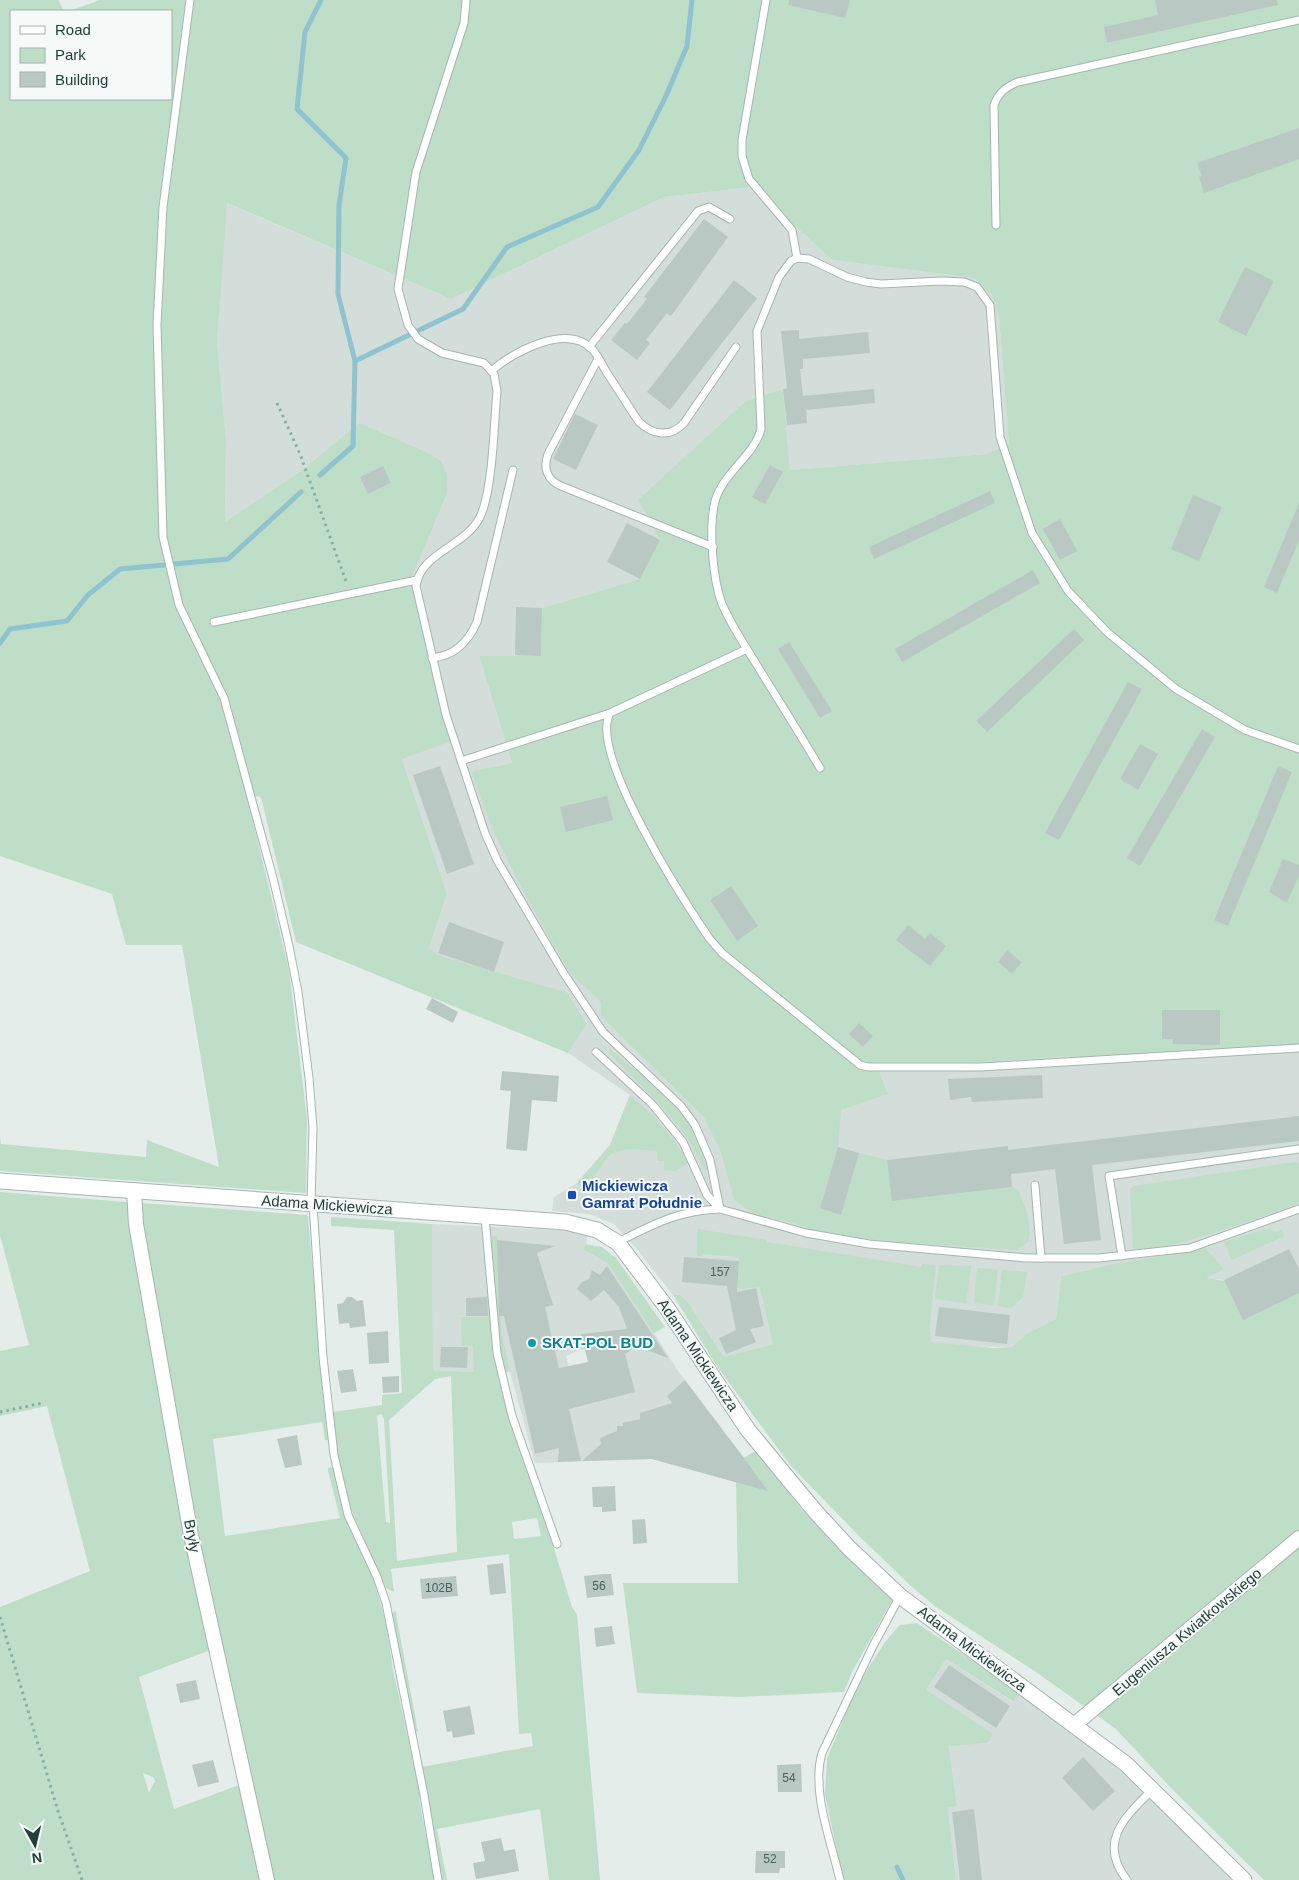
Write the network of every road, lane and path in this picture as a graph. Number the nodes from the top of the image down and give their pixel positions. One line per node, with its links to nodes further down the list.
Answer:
1 (190, 0): 30 (lane)
2 (466, 0): 11 (lane)
3 (766, 0): 7 (lane)
4 (1299, 20): 6 (lane)
5 (730, 219): 8 (lane)
6 (996, 225)
7 (797, 258): 14 (lane); 21 (lane)
8 (589, 347): 10 (lane); 11 (lane)
9 (736, 347): 10 (lane)
10 (598, 359): 14 (lane)
11 (491, 371): 15 (lane)
12 (277, 403): 16 (path)
13 (513, 470): 19 (lane)
14 (713, 547): 18 (lane)
15 (417, 580): 16 (lane); 19 (lane)
16 (350, 594): 17 (lane)
17 (214, 622)
18 (747, 649): 20 (lane); 23 (lane)
19 (432, 658): 22 (lane)
20 (610, 713): 22 (lane); 24 (lane)
21 (1299, 749)
22 (461, 761): 31 (lane)
23 (820, 768)
24 (1299, 1048)
25 (596, 1052): 31 (lane)
26 (1299, 1149): 35 (lane)
27 (0, 1181): 29 (street, Adama Mickiewicza)
28 (1035, 1185): 36 (lane)
29 (134, 1190): 30 (street, Adama Mickiewicza); 46 (street, Bryły)
30 (312, 1204): 33 (street, Adama Mickiewicza); 47 (lane)
31 (720, 1209): 34 (lane); 36 (lane)
32 (1299, 1209): 35 (lane)
33 (485, 1217): 34 (street, Adama Mickiewicza); 40 (lane)
34 (618, 1243): 41 (street, Adama Mickiewicza)
35 (1122, 1256): 36 (lane)
36 (1041, 1258)
37 (43, 1403): 38 (path)
38 (0, 1412)
39 (1299, 1538): 43 (street, Eugeniusza Kwiatkowskiego)
40 (557, 1544)
41 (900, 1596): 43 (street, Adama Mickiewicza); 48 (lane)
42 (0, 1618): 45 (path)
43 (1074, 1725): 44 (street, Adama Mickiewicza)
44 (1152, 1790): 49 (lane); 50 (street, Adama Mickiewicza)
45 (82, 1880)
46 (267, 1880)
47 (438, 1880)
48 (840, 1880)
49 (1127, 1880)
50 (1244, 1880)

